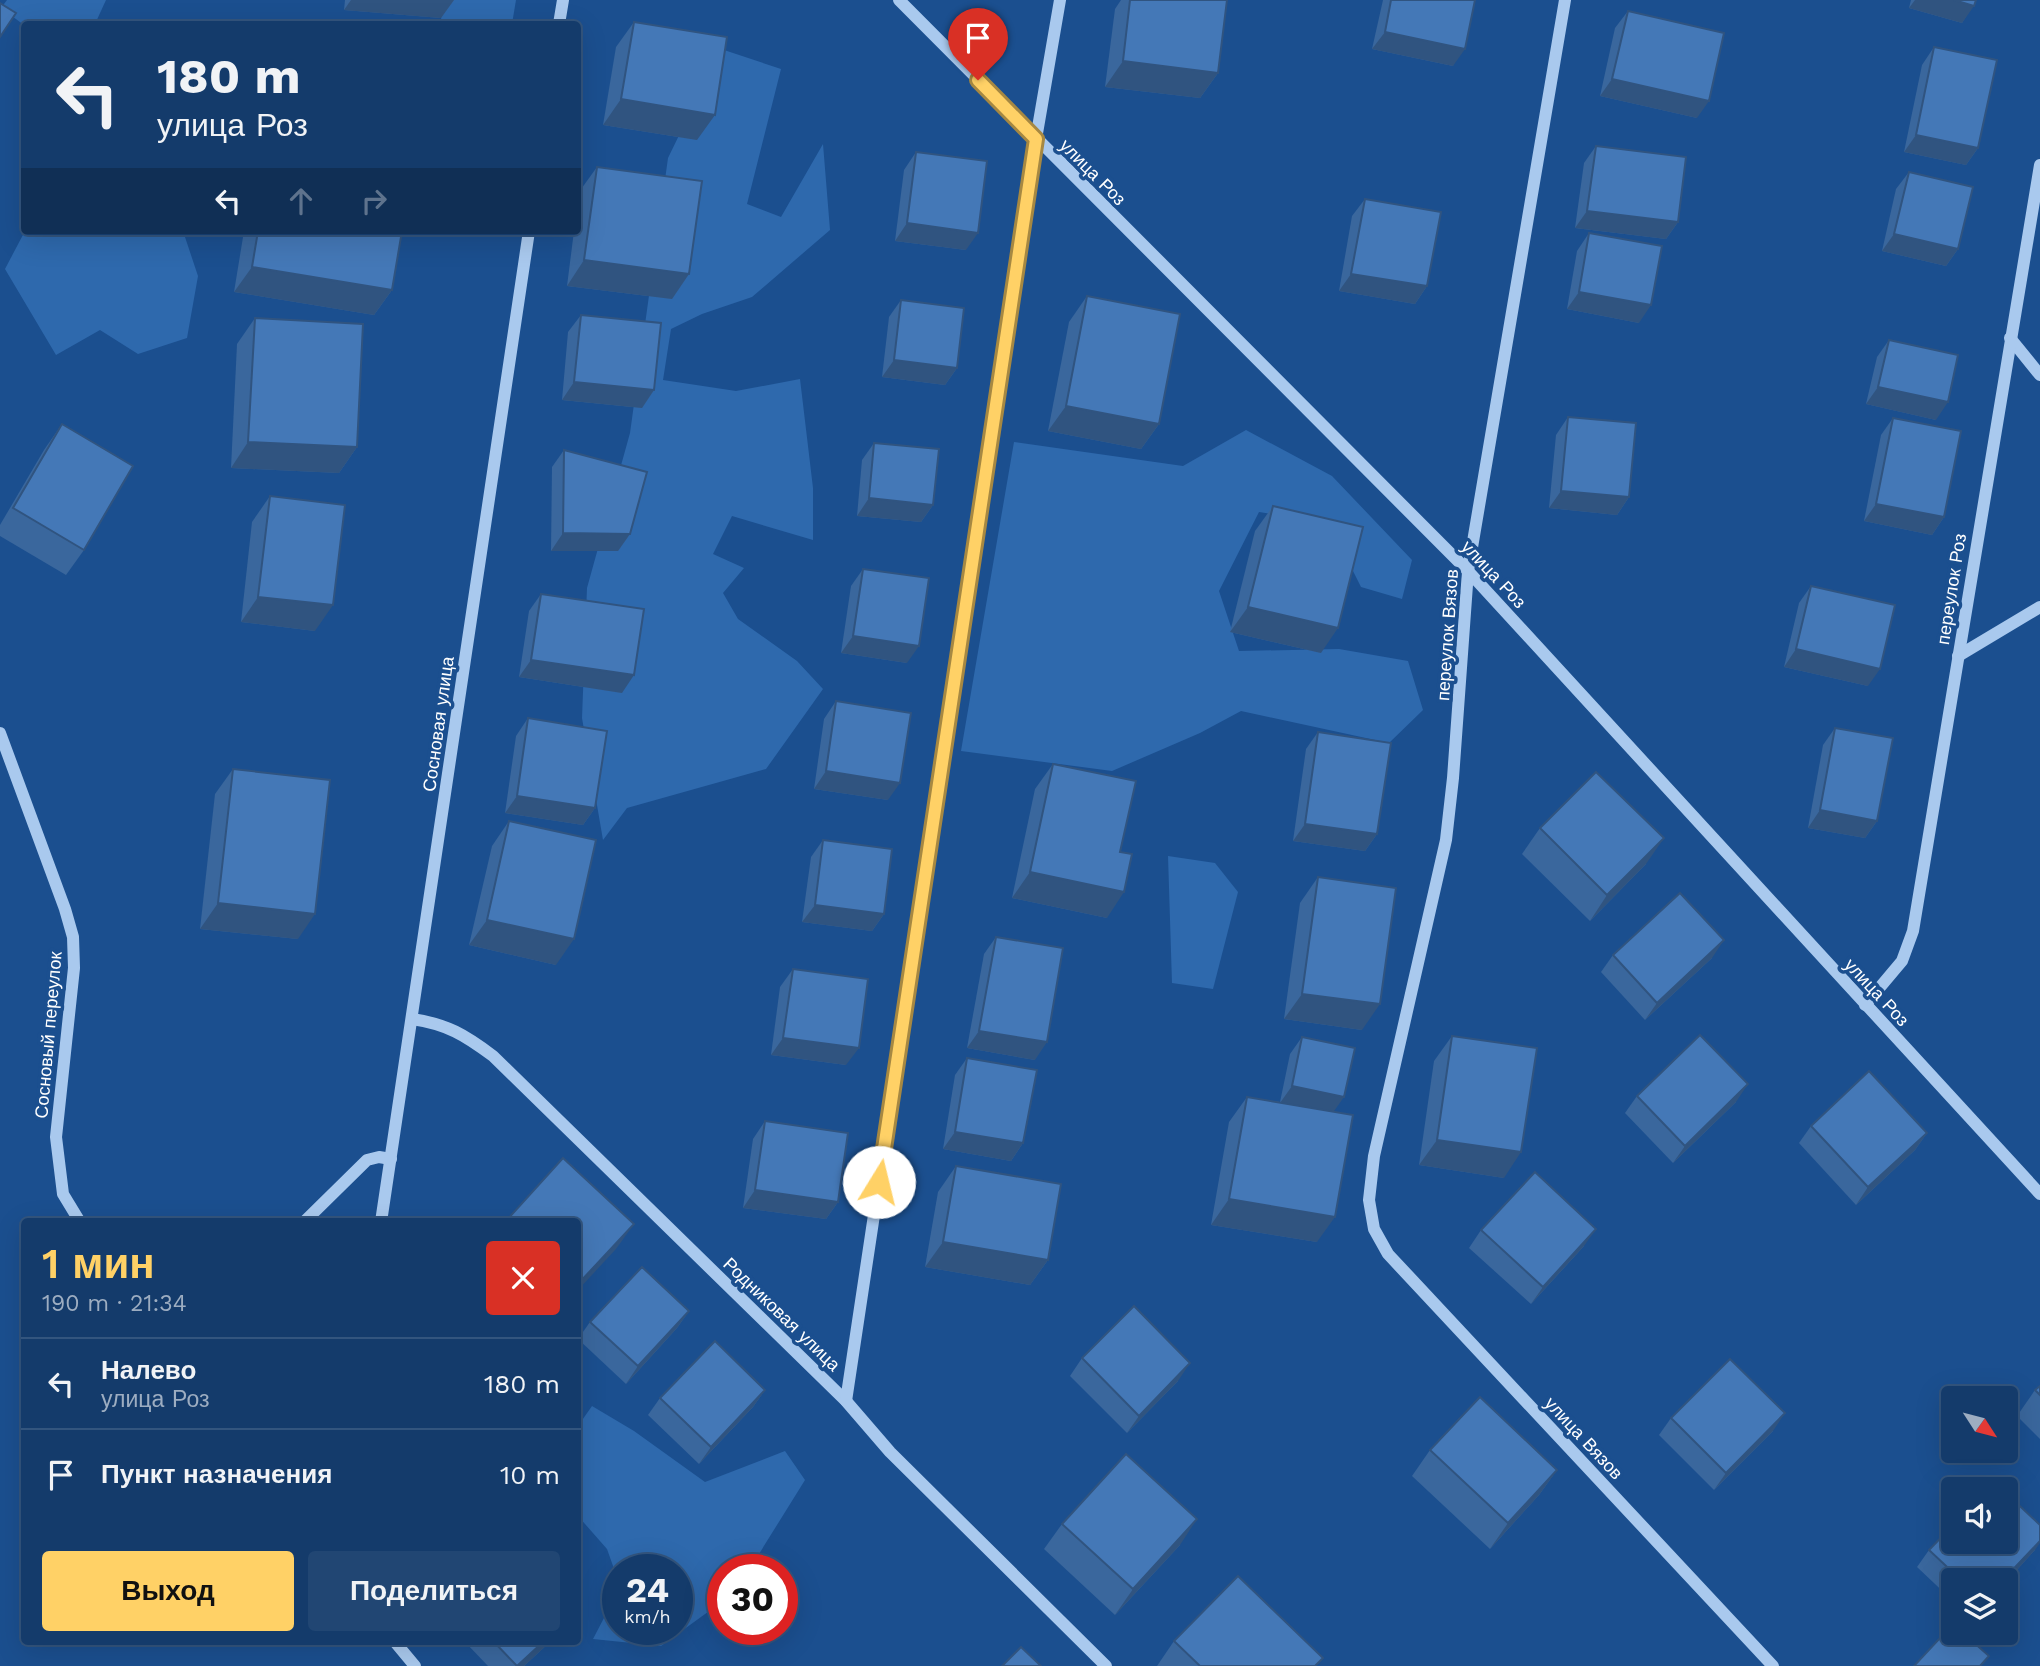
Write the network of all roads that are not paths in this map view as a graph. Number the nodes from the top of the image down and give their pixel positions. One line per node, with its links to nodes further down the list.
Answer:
1 (563, 0): 5 (street)
2 (900, 0): 6 (street, улица Роз)
3 (1060, 0): 6 (street)
4 (1565, 0): 11 (street, переулок Вязов)
5 (560, 21)
6 (1036, 139): 11 (street, улица Роз); 23 (street)
7 (2040, 164): 9 (street, переулок Роз)
8 (528, 235): 16 (street, Сосновая улица)
9 (2010, 338): 10 (street); 13 (street, переулок Роз)
10 (2040, 375)
11 (1468, 571): 15 (street, улица Роз); 22 (street, переулок Вязов)
12 (2040, 607): 13 (street)
13 (1958, 656): 15 (street, переулок Роз)
14 (0, 733): 19 (street, Сосновый переулок)
15 (1865, 1005): 18 (street, улица Роз)
16 (412, 1019): 17 (street, Сосновая улица); 23 (street, Родниковая улица)
17 (391, 1159): 20 (street); 21 (street, Сосновая улица)
18 (2040, 1194)
19 (78, 1218)
20 (308, 1218)
21 (382, 1218)
22 (1374, 1229): 27 (street, улица Вязов)
23 (846, 1401): 26 (street, Родниковая улица)
24 (397, 1645): 25 (street)
25 (415, 1666)
26 (1106, 1666)
27 (1773, 1666)

